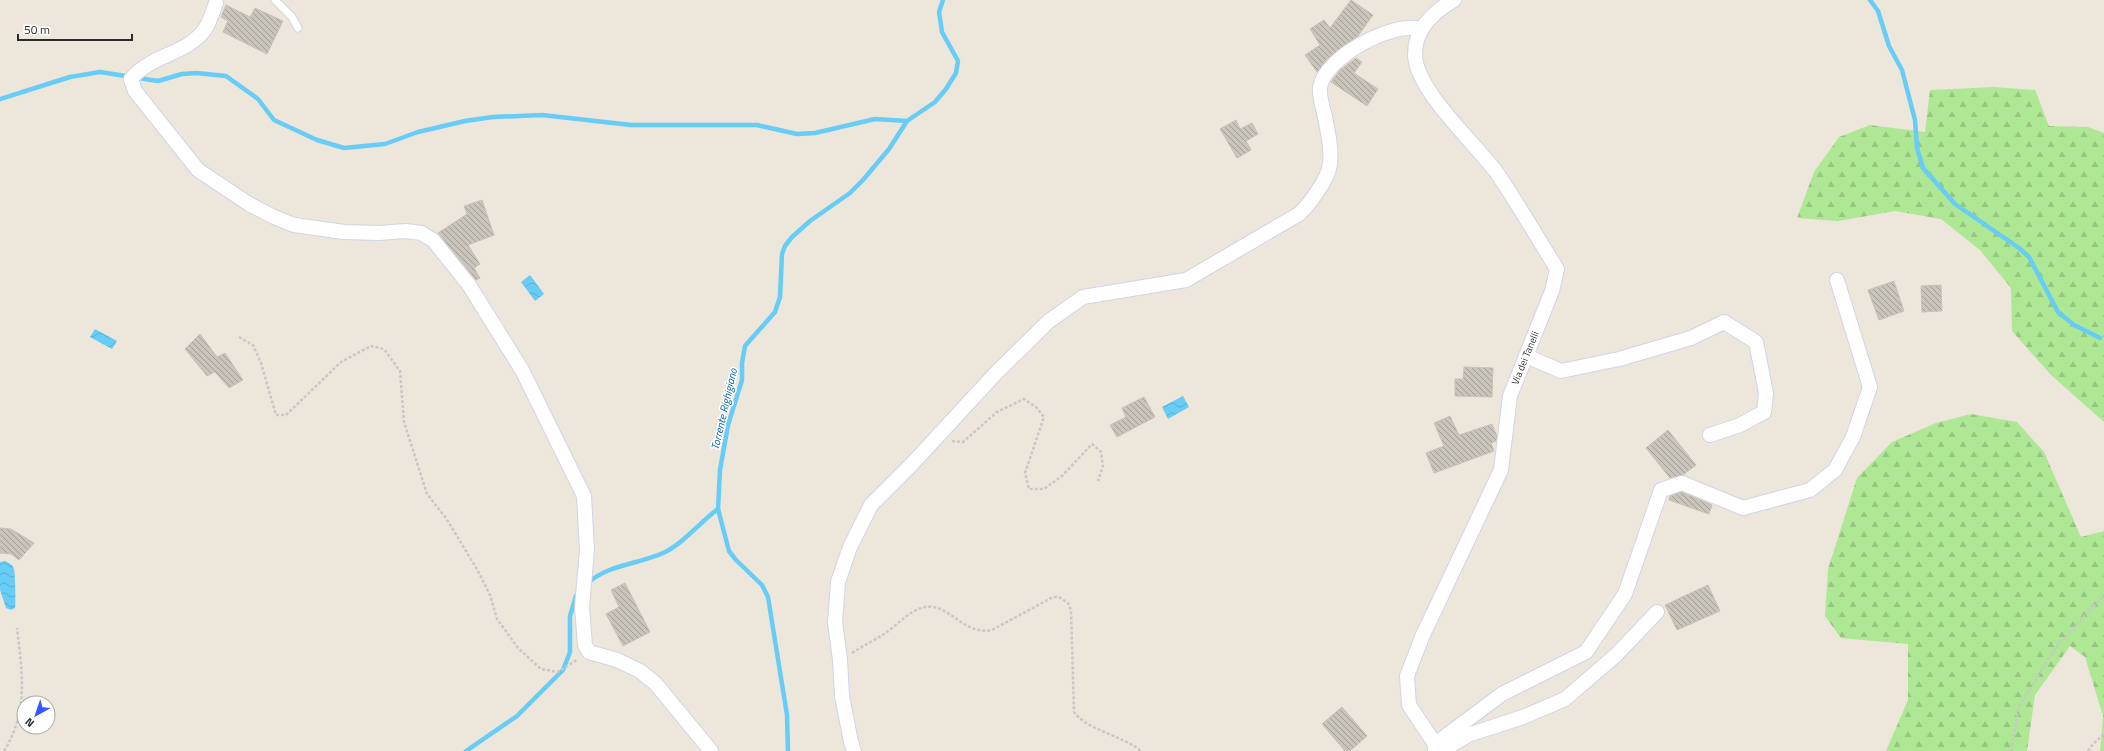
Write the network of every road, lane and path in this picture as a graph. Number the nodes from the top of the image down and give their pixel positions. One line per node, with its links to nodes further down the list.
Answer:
1 (275, 0): 4 (lane)
2 (1454, 0): 5 (street, Via dei Tanelli)
3 (213, 1): 15 (street)
4 (298, 28)
5 (1421, 29): 8 (street, Via dei Tanelli); 9 (street)
6 (1837, 280): 18 (street)
7 (240, 337): 15 (path)
8 (1526, 356): 10 (street); 18 (street, Via dei Tanelli)
9 (939, 434): 11 (path); 16 (street)
10 (1710, 435)
11 (1098, 482)
12 (2104, 595): 23 (path)
13 (1657, 612): 18 (street)
14 (17, 628): 19 (path)
15 (589, 652): 20 (street)
16 (840, 660): 21 (street); 22 (path)
17 (2104, 734): 24 (path)
18 (1438, 749)
19 (4, 751)
20 (711, 751)
21 (854, 751)
22 (1141, 751)
23 (2011, 751)
24 (2088, 751)

